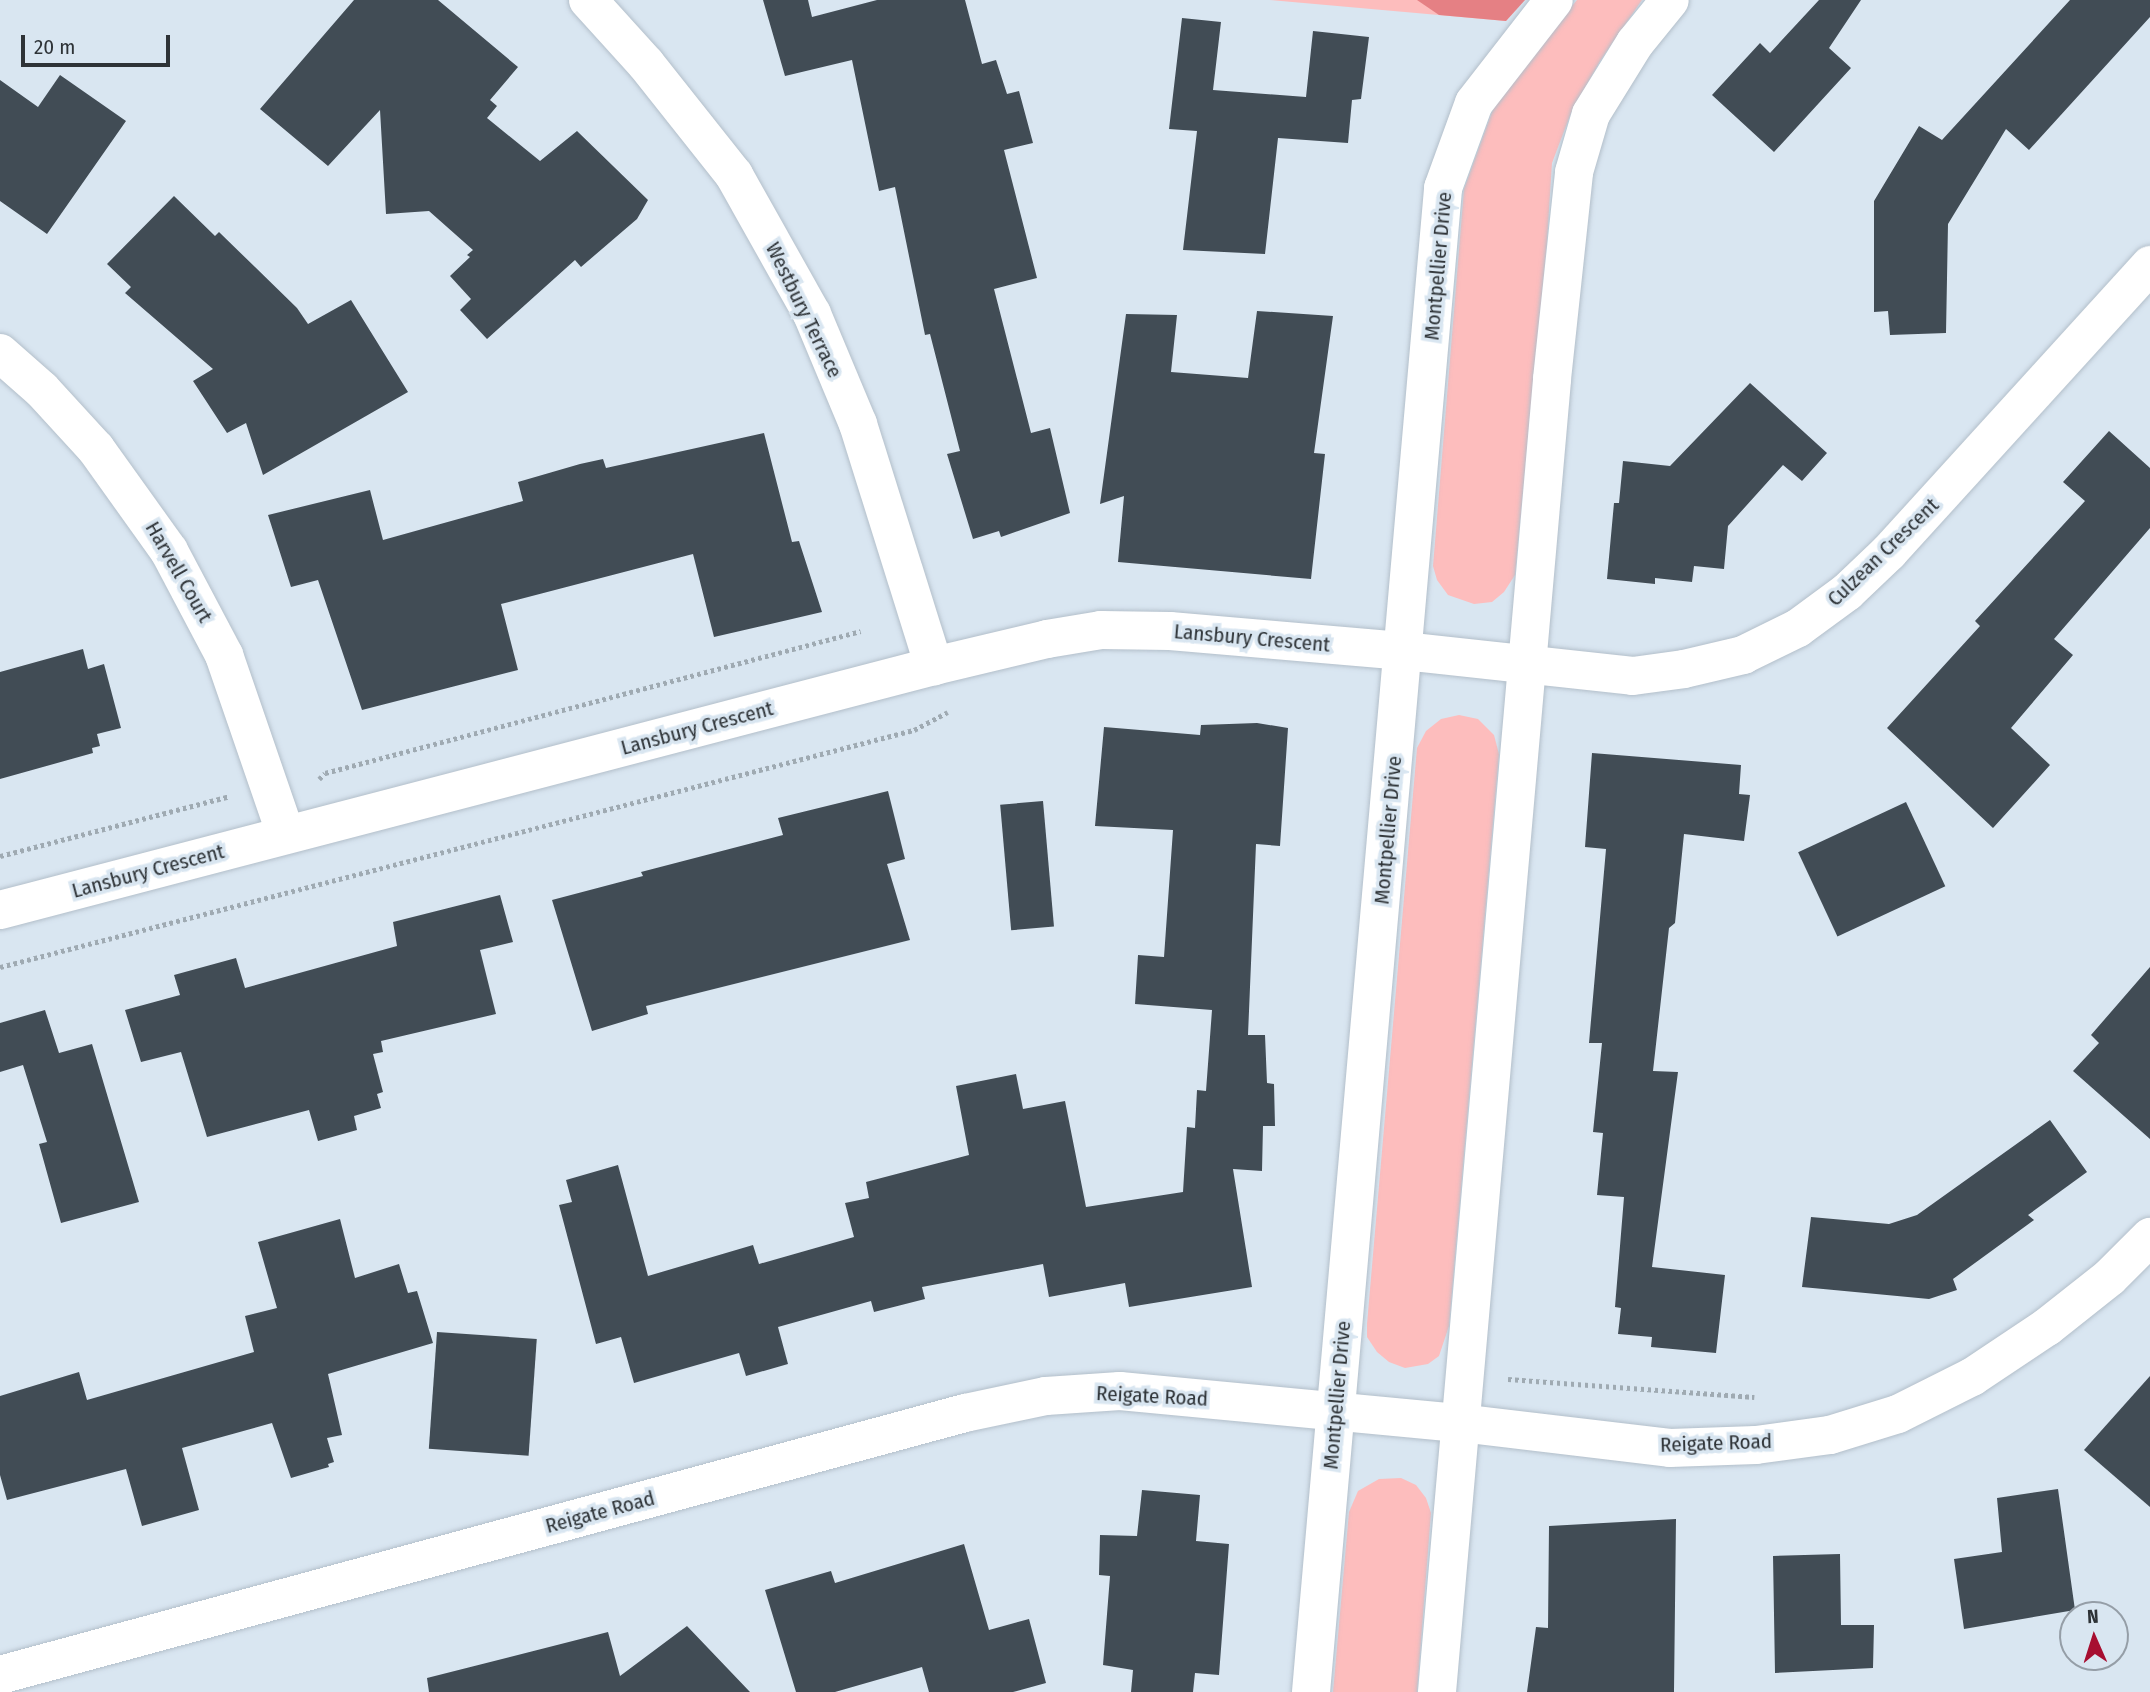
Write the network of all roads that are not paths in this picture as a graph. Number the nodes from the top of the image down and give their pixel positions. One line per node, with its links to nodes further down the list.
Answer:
1 (588, 0): 8 (street, Westbury Terrace)
2 (1554, 0): 6 (street, Montpellier Drive)
3 (1670, 0): 7 (street)
4 (2150, 265): 7 (street, Culzean Crescent)
5 (0, 353): 9 (street, Harvell Court)
6 (1404, 651): 7 (street, Culzean Crescent); 8 (street, Lansbury Crescent); 12 (street, Montpellier Drive)
7 (1530, 665): 13 (street)
8 (934, 666): 9 (street, Lansbury Crescent)
9 (280, 818): 10 (street, Lansbury Crescent)
10 (0, 910)
11 (2150, 1237): 13 (street, Reigate Road)
12 (1335, 1410): 13 (street, Reigate Road); 14 (street, Reigate Road); 15 (street, Montpellier Drive)
13 (1461, 1411): 16 (street)
14 (0, 1675)
15 (1311, 1692)
16 (1437, 1692)

